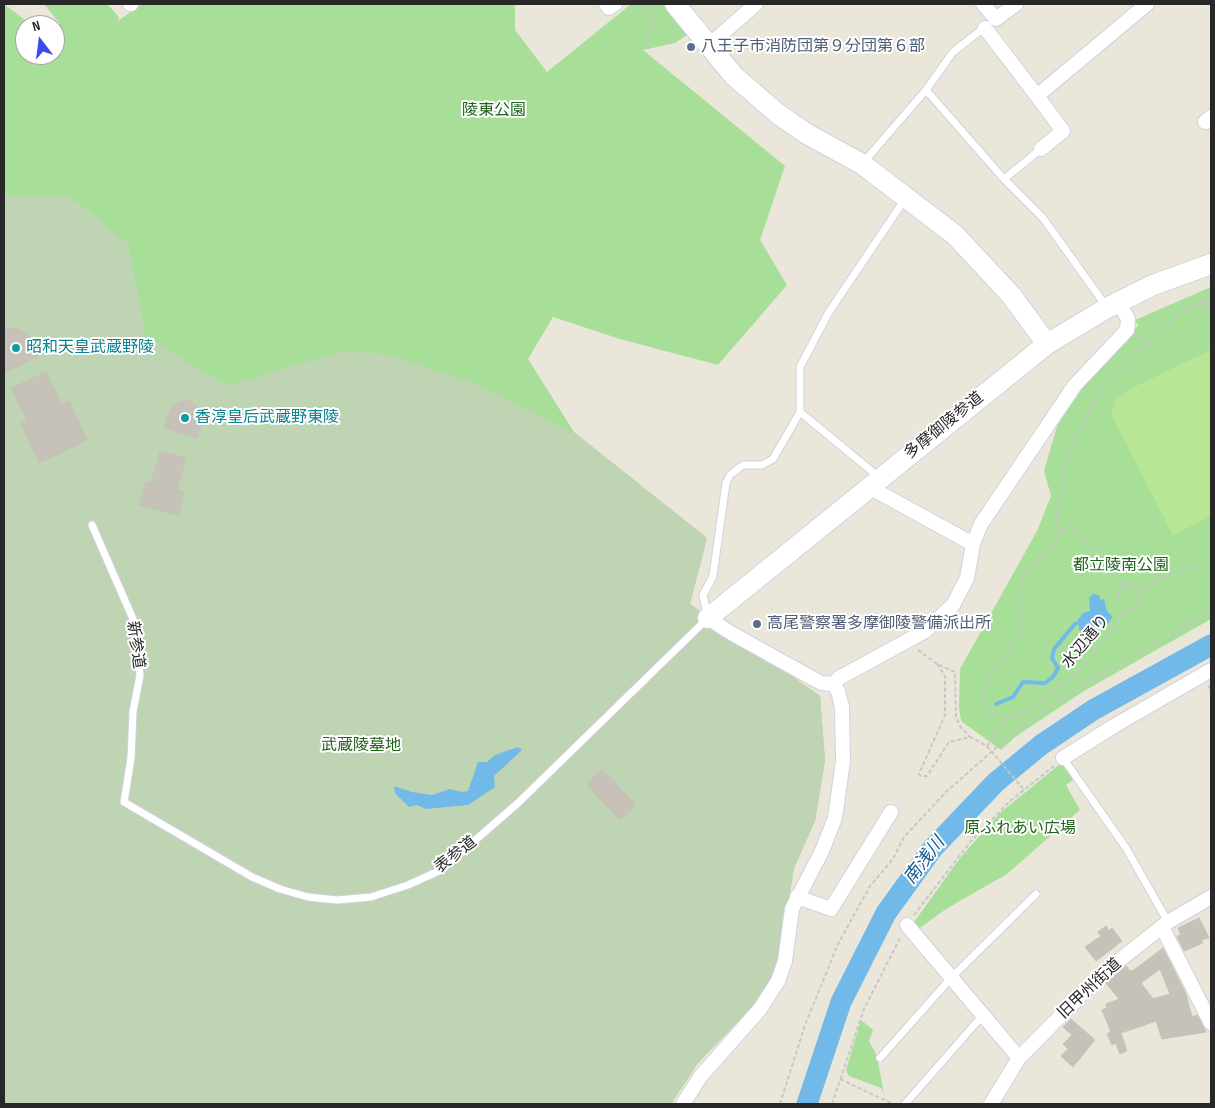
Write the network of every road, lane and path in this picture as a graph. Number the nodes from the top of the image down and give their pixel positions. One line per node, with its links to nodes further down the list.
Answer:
1 (606, 4): 2 (street)
2 (615, 4)
3 (652, 4): 11 (path)
4 (674, 4): 12 (main road)
5 (756, 4): 12 (street)
6 (983, 4): 9 (street)
7 (1016, 4): 9 (street)
8 (1147, 4): 14 (street)
9 (996, 19): 10 (lane)
10 (985, 28): 13 (lane); 14 (street)
11 (648, 45)
12 (708, 46): 16 (main road)
13 (926, 90): 16 (lane); 17 (lane)
14 (1037, 96): 15 (street)
15 (1041, 149): 17 (lane)
16 (862, 164): 18 (main road)
17 (1004, 179): 23 (lane)
18 (906, 197): 24 (main road); 25 (lane)
19 (1211, 264): 23 (main road, 多摩御陵参道)
20 (1211, 297): 21 (path)
21 (1200, 302): 22 (path); 28 (path)
22 (1211, 303)
23 (1113, 305): 24 (main road, 多摩御陵参道); 29 (street)
24 (1047, 344): 26 (main road, 多摩御陵参道)
25 (800, 412): 26 (lane); 35 (lane)
26 (875, 482): 29 (street); 35 (main road, 多摩御陵参道)
27 (92, 525): 46 (lane, 新参道)
28 (1062, 532): 31 (path); 40 (path)
29 (973, 544): 36 (street)
30 (1211, 556): 32 (path)
31 (1123, 588): 32 (path); 33 (path)
32 (1140, 590): 33 (path)
33 (1127, 609): 40 (path, 水辺通り)
34 (1211, 611): 43 (path)
35 (704, 621): 39 (street); 46 (lane, 表参道)
36 (907, 641): 37 (path); 39 (street)
37 (937, 664): 41 (path); 41 (path)
38 (1211, 670): 44 (street)
39 (833, 684): 49 (street)
40 (1008, 718): 42 (path)
41 (970, 737): 42 (path)
42 (987, 746): 43 (path)
43 (992, 752): 45 (path); 60 (path)
44 (1063, 758): 45 (path); 51 (lane)
45 (1024, 790): 52 (path)
46 (124, 802)
47 (891, 812): 49 (street)
48 (1036, 894): 53 (lane)
49 (797, 897): 59 (street)
50 (1211, 897): 51 (street, 旧甲州街道)
51 (1165, 924): 55 (street); 57 (street, 旧甲州街道)
52 (907, 926): 53 (street); 58 (path)
53 (951, 978): 54 (street); 56 (lane)
54 (983, 1015): 57 (street); 63 (lane)
55 (1211, 1023)
56 (880, 1058)
57 (1019, 1058): 64 (street, 旧甲州街道)
58 (840, 1079): 61 (path); 62 (path)
59 (683, 1104)
60 (780, 1104)
61 (832, 1104)
62 (893, 1104)
63 (905, 1104)
64 (991, 1104)

